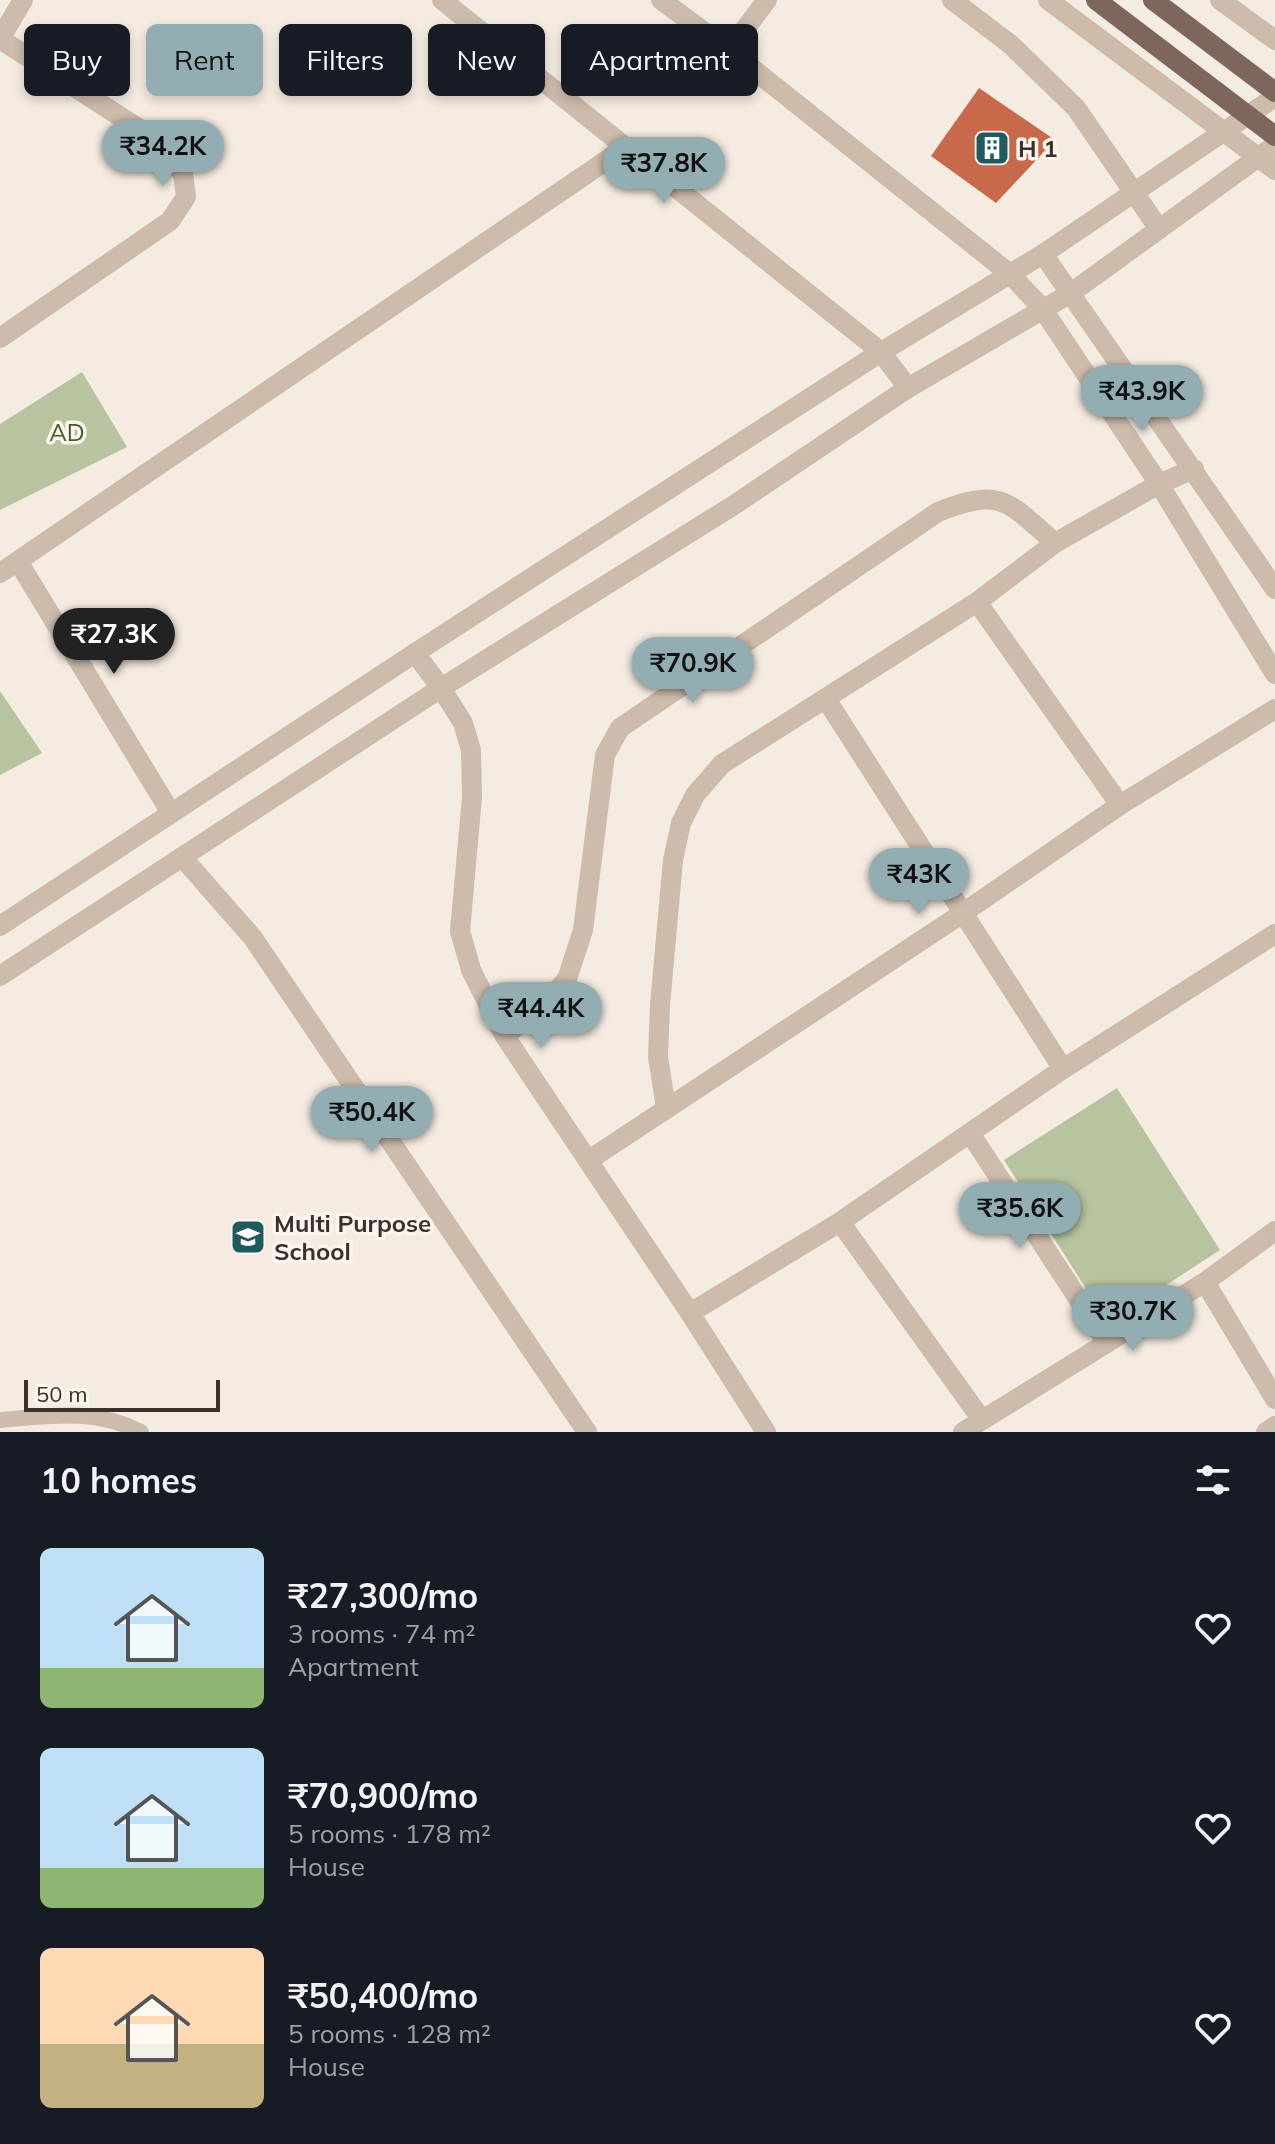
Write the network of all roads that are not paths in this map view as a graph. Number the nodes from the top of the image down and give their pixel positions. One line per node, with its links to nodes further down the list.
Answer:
1 (23, 0): 12 (street)
2 (442, 0): 19 (street)
3 (661, 0): 10 (street)
4 (767, 0): 11 (street)
5 (952, 0): 22 (street)
6 (1048, 0): 16 (street)
7 (1096, 0): 17 (main road, bridge)
8 (1153, 0): 15 (main road)
9 (1220, 0): 13 (street)
10 (694, 24)
11 (749, 24)
12 (0, 39): 28 (street)
13 (1275, 40)
14 (758, 73): 25 (street)
15 (1275, 95): 16 (street)
16 (1224, 134): 20 (street); 22 (street)
17 (1275, 136)
18 (1275, 145): 20 (street)
19 (626, 147): 29 (street); 34 (street)
20 (1258, 158): 21 (street); 23 (street)
21 (1275, 170)
22 (1135, 192): 23 (street); 24 (street)
23 (1159, 229): 26 (street)
24 (1043, 254): 25 (street); 26 (street)
25 (1010, 274): 27 (street); 29 (street)
26 (1071, 293): 27 (street); 31 (street)
27 (1042, 308): 30 (street); 32 (street)
28 (0, 338)
29 (881, 352): 30 (street); 38 (street)
30 (908, 388): 40 (street)
31 (1194, 469): 32 (street); 36 (street)
32 (1159, 484): 33 (street); 39 (street)
33 (1055, 543): 37 (street); 50 (street)
34 (19, 563): 35 (street); 44 (street)
35 (0, 573)
36 (1275, 589)
37 (977, 602): 41 (street); 43 (street)
38 (415, 653): 40 (street); 44 (street)
39 (1275, 674)
40 (441, 688): 45 (street); 50 (street)
41 (826, 699): 46 (street); 52 (street)
42 (1275, 709): 43 (street)
43 (1120, 805): 46 (street)
44 (171, 813): 47 (street)
45 (182, 857): 49 (street); 65 (street)
46 (963, 913): 51 (street); 52 (street)
47 (0, 926)
48 (1275, 934): 51 (street)
49 (0, 976)
50 (504, 1035): 54 (street)
51 (1063, 1069): 53 (street)
52 (666, 1108): 54 (street)
53 (970, 1133): 55 (street); 59 (street)
54 (589, 1160): 58 (street)
55 (840, 1222): 58 (street); 62 (street)
56 (1275, 1231): 57 (street)
57 (1205, 1282): 59 (street); 60 (street)
58 (690, 1313): 66 (street)
59 (1107, 1343): 62 (street)
60 (1275, 1399)
61 (0, 1420): 64 (lane)
62 (982, 1420): 67 (street)
63 (1275, 1426): 68 (street)
64 (141, 1432)
65 (587, 1432)
66 (766, 1432)
67 (963, 1432)
68 (1266, 1432)

